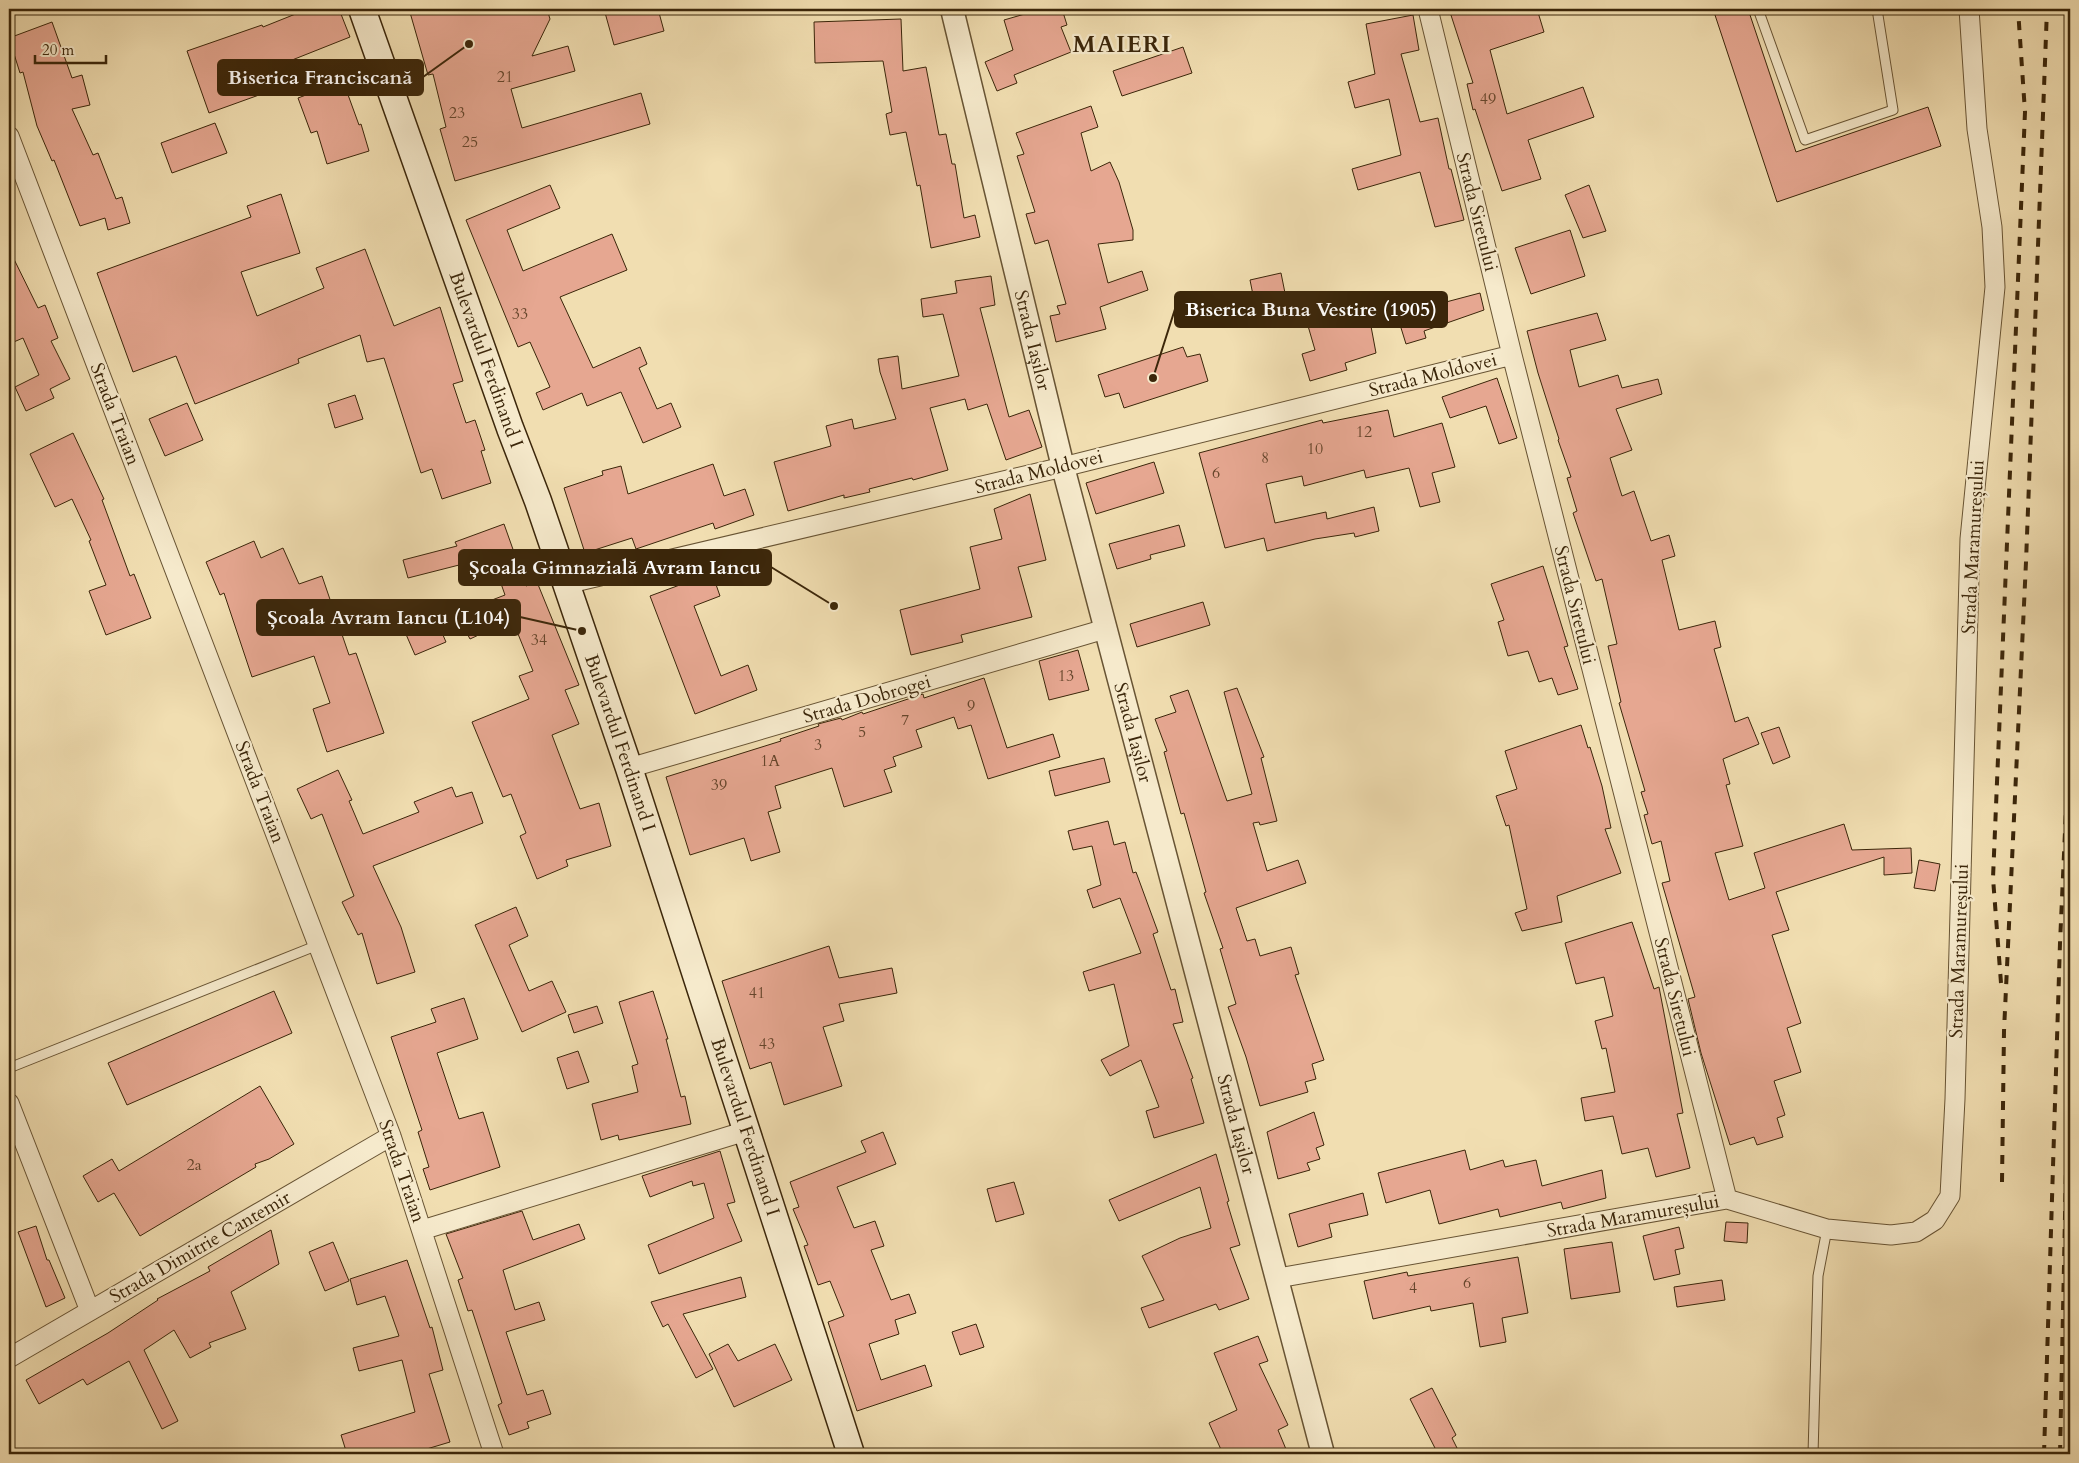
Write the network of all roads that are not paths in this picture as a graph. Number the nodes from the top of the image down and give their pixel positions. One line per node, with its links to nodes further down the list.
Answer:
1 (362, 9): 10 (main road, Bulevardul Ferdinand I)
2 (952, 9): 9 (street, Strada Iașilor)
3 (1428, 9): 8 (street, Strada Siretului)
4 (1758, 9): 5 (lane)
5 (1877, 9)
6 (1970, 9): 19 (street, Strada Maramureșului)
7 (9, 136): 13 (street, Strada Traian)
8 (1512, 355): 9 (street, Strada Moldovei); 18 (street, Strada Siretului)
9 (1063, 467): 10 (street, Strada Moldovei); 11 (street, Strada Iașilor)
10 (566, 584): 12 (main road, Bulevardul Ferdinand I)
11 (1105, 629): 12 (street, Strada Dobrogei); 21 (street, Strada Iașilor)
12 (628, 768): 16 (main road, Bulevardul Ferdinand I)
13 (318, 945): 14 (lane); 17 (street, Strada Traian)
14 (9, 1068)
15 (9, 1103): 22 (street)
16 (746, 1131): 20 (street); 25 (main road, Bulevardul Ferdinand I)
17 (392, 1136): 20 (street, Strada Traian); 22 (street, Strada Dimitrie Cantemir)
18 (1726, 1199): 19 (street, Strada Maramureșului); 21 (street, Strada Maramureșului)
19 (1827, 1229): 27 (lane)
20 (422, 1230): 24 (street, Strada Traian)
21 (1278, 1278): 26 (street, Strada Iașilor)
22 (90, 1311): 23 (street, Strada Dimitrie Cantemir)
23 (9, 1358)
24 (494, 1454)
25 (851, 1454)
26 (1323, 1454)
27 (1813, 1454)

